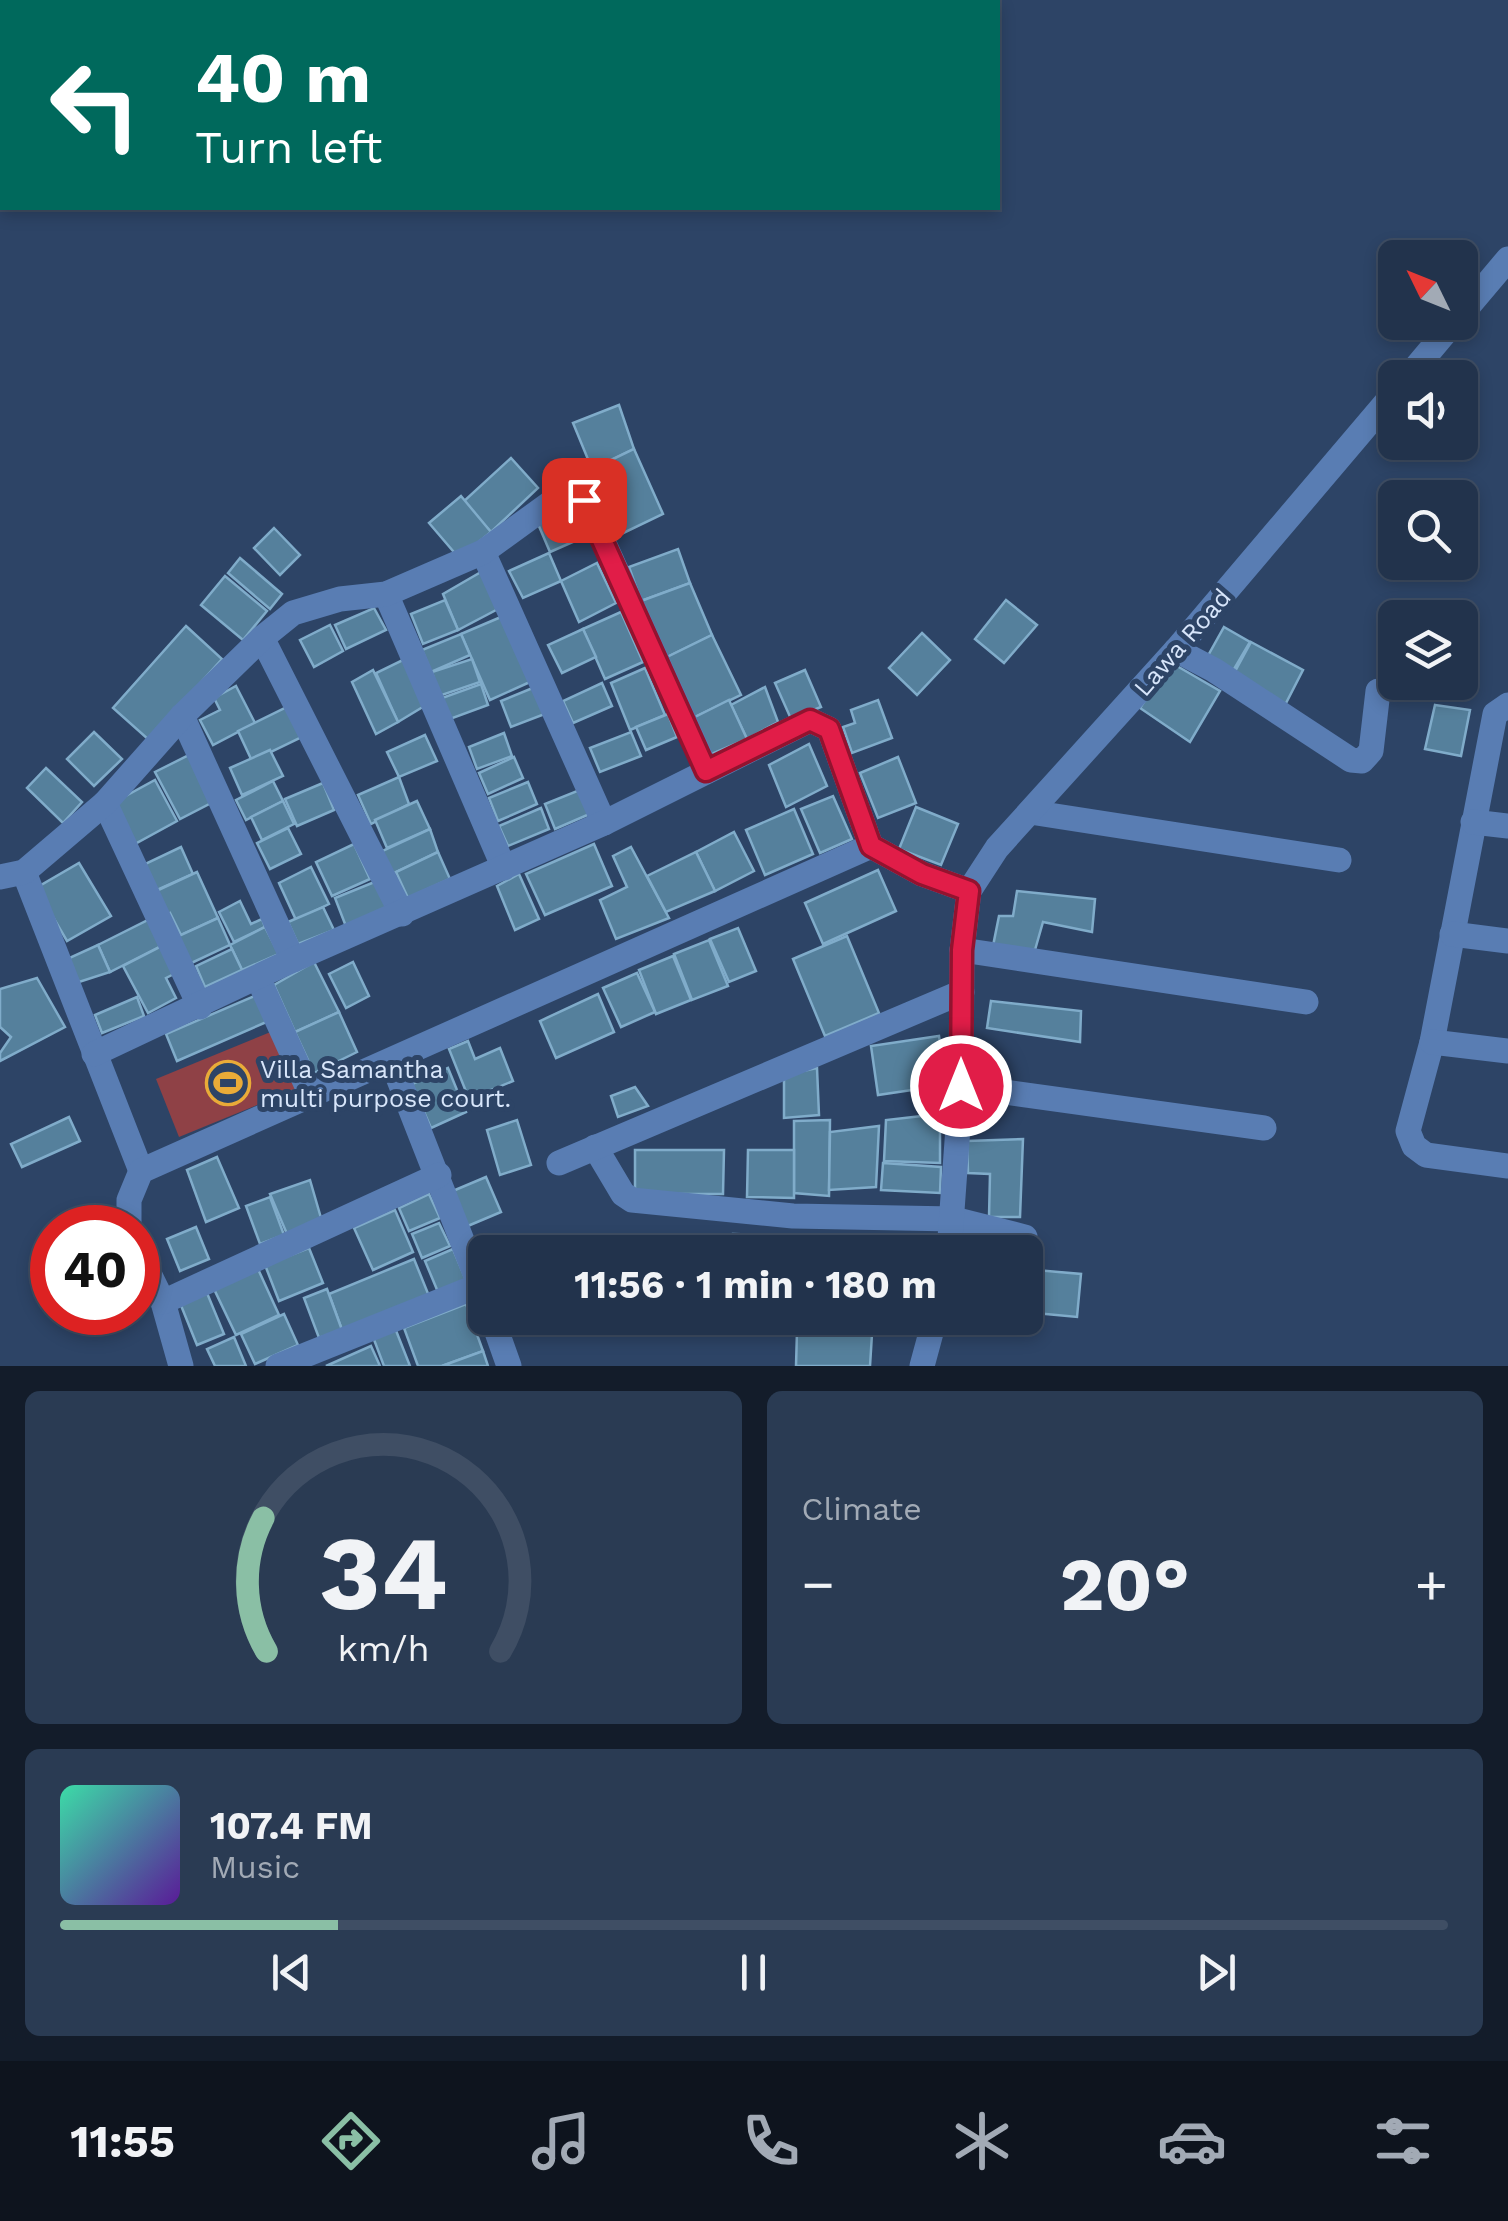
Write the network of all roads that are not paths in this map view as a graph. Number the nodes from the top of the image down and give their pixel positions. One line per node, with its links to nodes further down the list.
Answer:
1 (1508, 259): 2 (street)
2 (1478, 295)
3 (1439, 340): 4 (street)
4 (1422, 360)
5 (1378, 412): 9 (street, Lawa Road)
6 (483, 552): 7 (street); 13 (street); 17 (street)
7 (386, 594): 8 (street); 21 (street)
8 (262, 638): 12 (street); 24 (street)
9 (1176, 650): 10 (street); 15 (street, Lawa Road)
10 (1378, 691)
11 (1508, 705): 16 (street)
12 (182, 716): 14 (street); 28 (street)
13 (706, 771): 17 (street); 19 (street)
14 (105, 802): 22 (street); 32 (street)
15 (1030, 812): 20 (street); 23 (street, Lawa Road)
16 (1473, 822): 18 (street); 25 (street)
17 (604, 823): 21 (street)
18 (1508, 826)
19 (871, 846): 23 (street); 36 (street)
20 (1339, 860)
21 (504, 868): 24 (street)
22 (12, 874): 35 (street)
23 (969, 891): 27 (street)
24 (402, 914): 28 (street)
25 (1452, 934): 26 (street); 33 (street)
26 (1508, 940)
27 (962, 950): 30 (street); 31 (street)
28 (293, 960): 29 (street)
29 (258, 978): 32 (street); 38 (street)
30 (962, 992): 37 (street); 40 (street)
31 (1306, 1002)
32 (200, 1006): 35 (street)
33 (1432, 1042): 34 (street); 42 (street)
34 (1508, 1051)
35 (94, 1054): 43 (street)
36 (392, 1062): 38 (street); 44 (street)
37 (961, 1086): 39 (street); 46 (street)
38 (311, 1096): 43 (street)
39 (1264, 1128)
40 (595, 1147): 41 (street); 46 (street)
41 (559, 1163)
42 (1508, 1166)
43 (141, 1171): 45 (street)
44 (439, 1175): 49 (street); 52 (street)
45 (128, 1205)
46 (954, 1219): 47 (street); 48 (street)
47 (951, 1235)
48 (1020, 1235)
49 (468, 1254)
50 (160, 1296): 52 (street)
51 (468, 1297): 56 (street)
52 (163, 1302): 55 (street)
53 (498, 1335): 57 (street)
54 (930, 1335): 58 (street)
55 (182, 1366)
56 (278, 1366)
57 (509, 1366)
58 (922, 1366)

